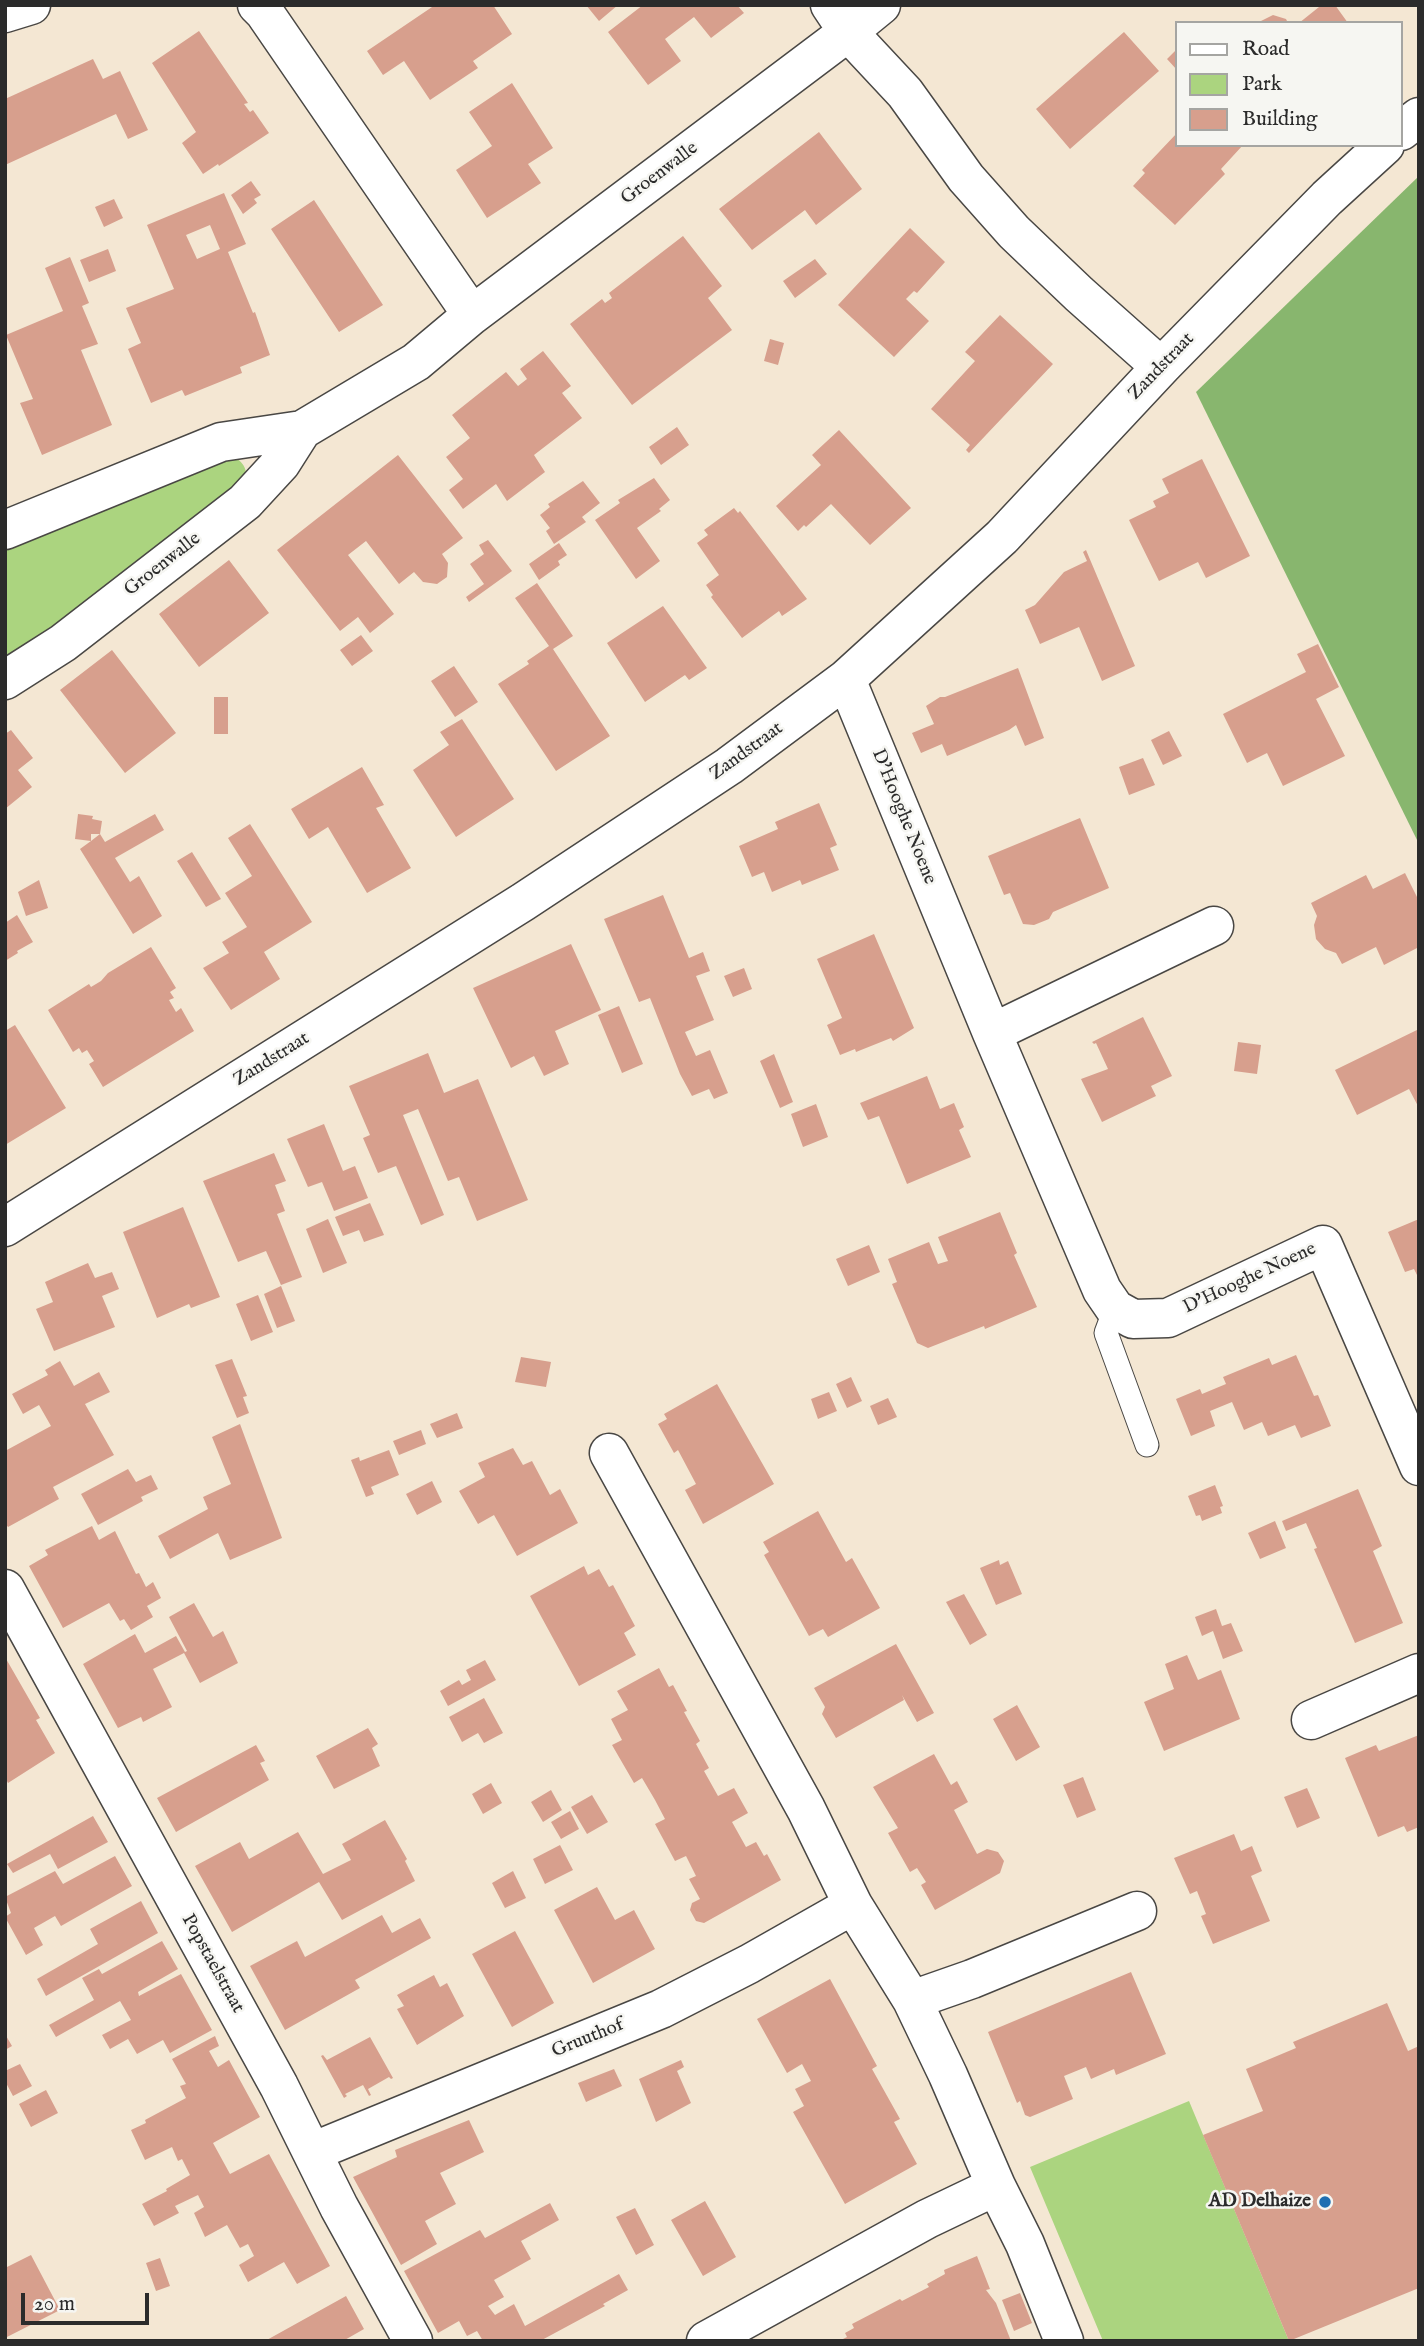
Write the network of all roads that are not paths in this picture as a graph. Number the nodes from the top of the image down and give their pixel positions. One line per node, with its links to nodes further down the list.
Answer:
1 (31, 5): 4 (street)
2 (257, 5): 9 (street)
3 (881, 5): 5 (street, Groenwalle)
4 (5, 13)
5 (839, 18): 9 (street, Groenwalle); 10 (street)
6 (1419, 117): 7 (street)
7 (1403, 129)
8 (1383, 147): 10 (street, Zandstraat)
9 (472, 316): 11 (street, Groenwalle)
10 (1161, 367): 13 (street, Zandstraat)
11 (302, 430): 12 (street, Groenwalle); 14 (street, Groenwalle)
12 (5, 530)
13 (846, 679): 16 (street, D'Hooghe Noene); 17 (street, Zandstraat)
14 (5, 680)
15 (1214, 926): 16 (street)
16 (992, 1033): 18 (street, D'Hooghe Noene)
17 (5, 1227)
18 (1115, 1309): 19 (lane); 21 (street, D'Hooghe Noene)
19 (1147, 1446)
20 (609, 1452): 25 (street)
21 (1419, 1466)
22 (5, 1589): 28 (street, Popstaelstraat)
23 (1419, 1673): 24 (street)
24 (1311, 1720)
25 (853, 1905): 27 (street); 28 (street, Gruuthof)
26 (1137, 1911): 27 (street)
27 (912, 2000): 29 (street)
28 (312, 2152): 30 (street, Popstaelstraat)
29 (996, 2186): 31 (street); 32 (street)
30 (413, 2341)
31 (706, 2341)
32 (1064, 2341)

